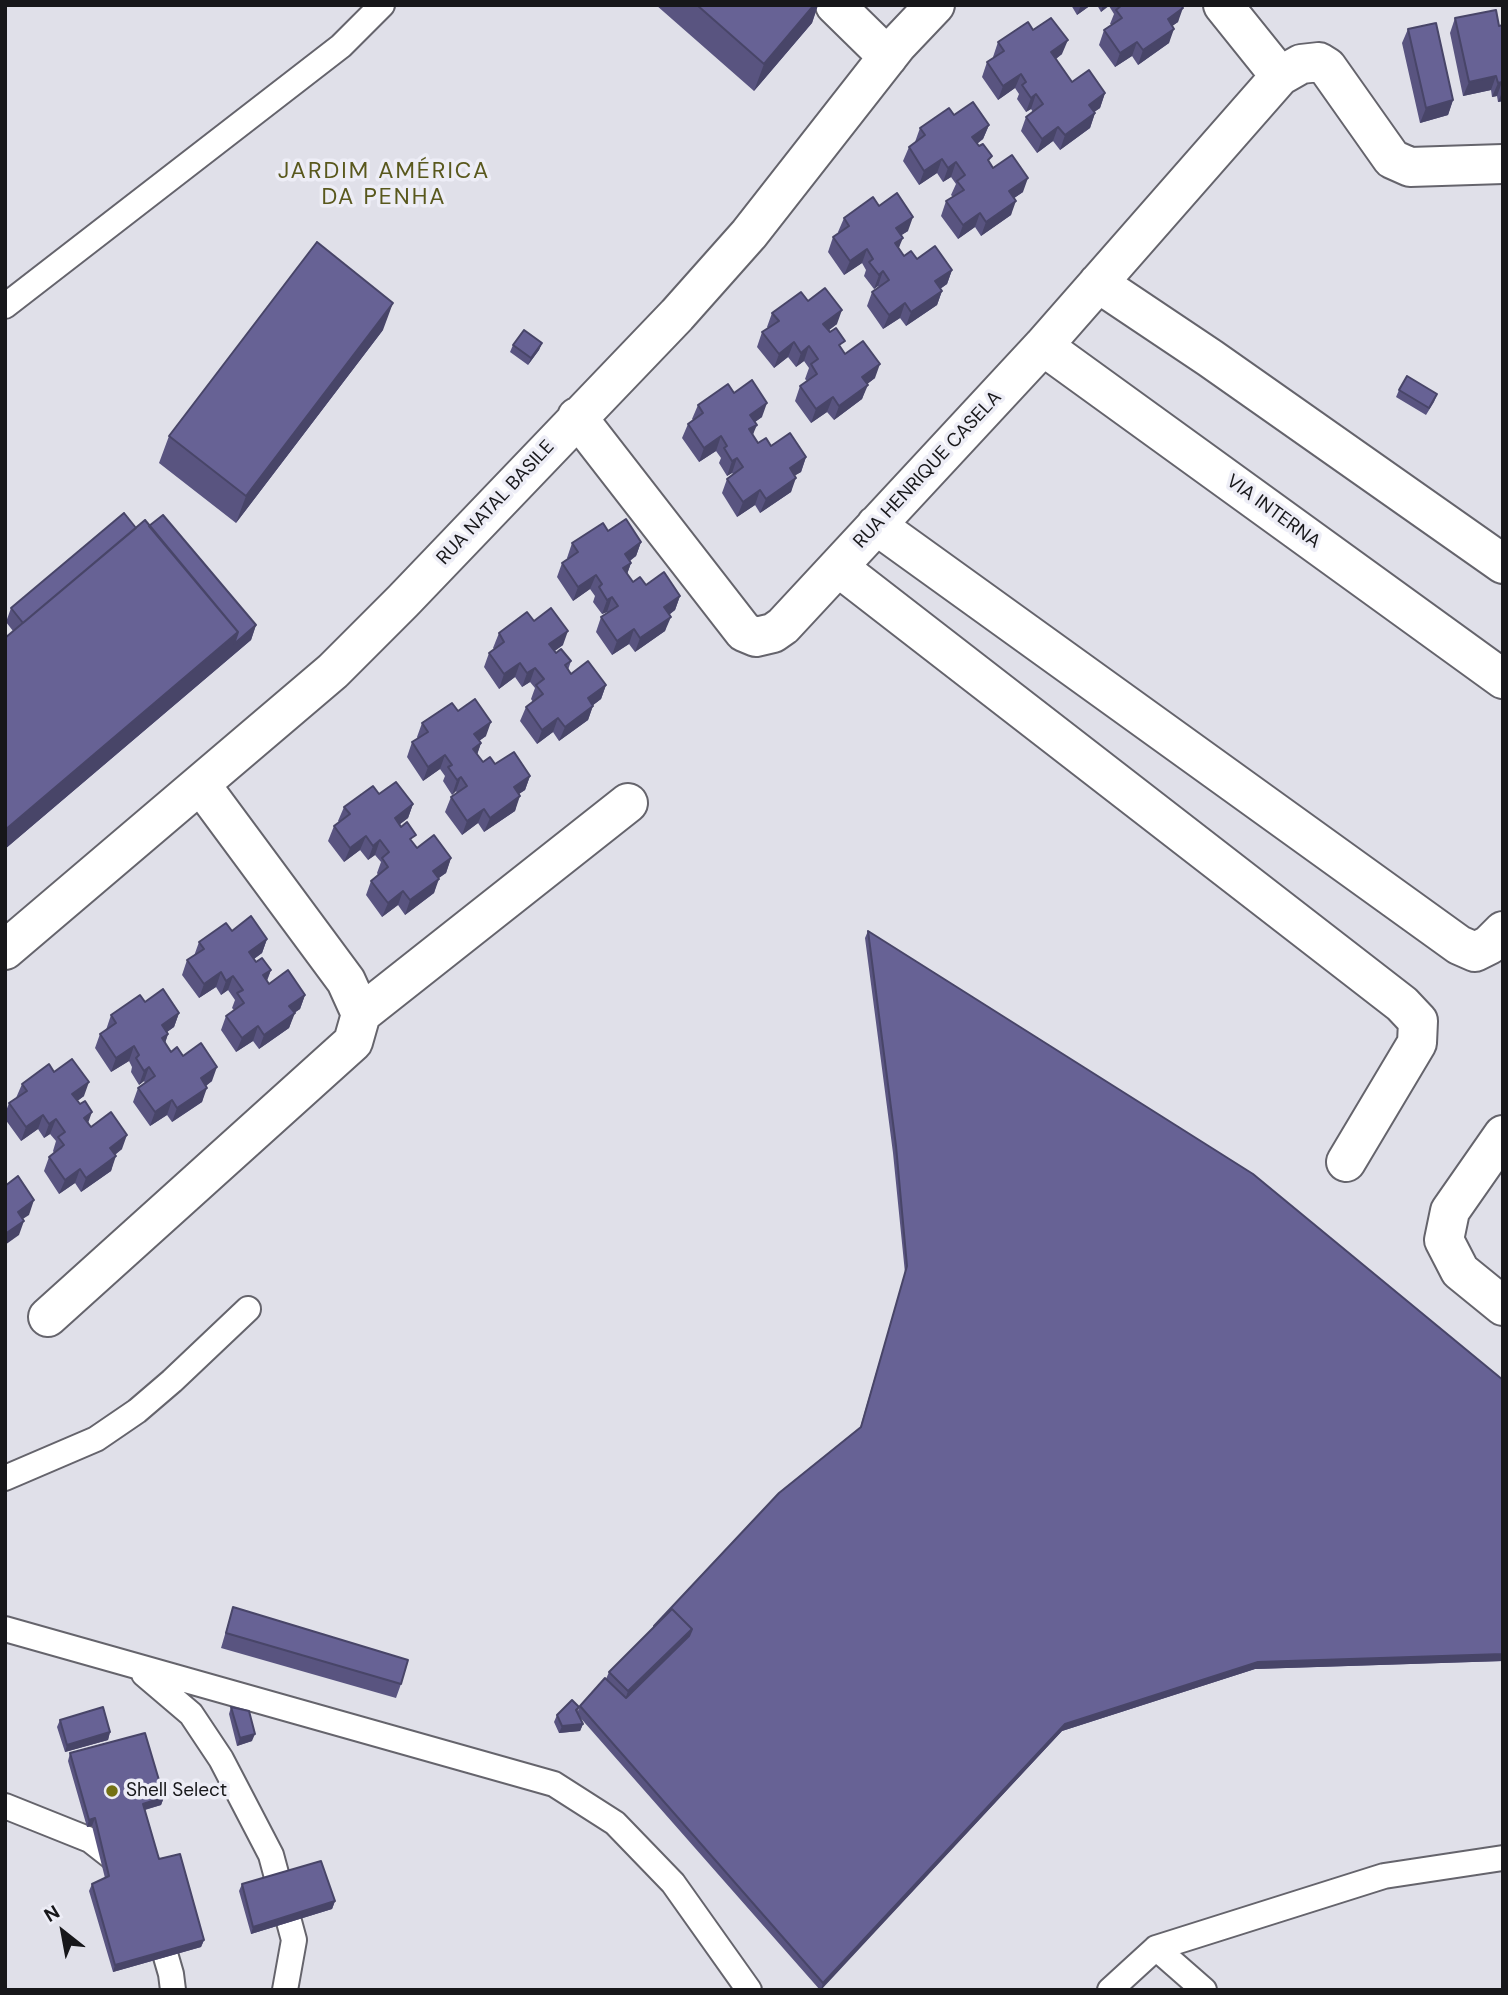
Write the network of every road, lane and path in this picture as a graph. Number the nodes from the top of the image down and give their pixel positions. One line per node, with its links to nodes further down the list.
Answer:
1 (382, 5): 9 (lane)
2 (835, 5): 5 (street)
3 (935, 5): 5 (street, RUA NATAL BASILE)
4 (1223, 5): 6 (street)
5 (888, 57): 11 (street, RUA NATAL BASILE)
6 (1280, 76): 7 (street); 8 (street, RUA HENRIQUE CASELA)
7 (1503, 164)
8 (1098, 283): 10 (street, RUA HENRIQUE CASELA); 13 (street)
9 (5, 306)
10 (1043, 346): 12 (street, RUA HENRIQUE CASELA); 15 (street, VIA INTERNA)
11 (577, 417): 14 (street, RUA HENRIQUE CASELA); 16 (street, RUA NATAL BASILE)
12 (876, 525): 14 (street, RUA HENRIQUE CASELA); 18 (street)
13 (1503, 564)
14 (838, 567): 22 (street)
15 (1503, 678)
16 (201, 785): 19 (street, RUA NATAL BASILE); 20 (street)
17 (628, 803): 20 (street)
18 (1503, 931)
19 (5, 950)
20 (361, 1014): 25 (street)
21 (1503, 1135): 23 (street)
22 (1346, 1162)
23 (1503, 1306)
24 (248, 1310): 26 (lane)
25 (48, 1317)
26 (7, 1476)
27 (5, 1629): 28 (lane)
28 (137, 1667): 33 (lane); 34 (lane)
29 (5, 1806): 32 (lane)
30 (1503, 1858): 31 (lane)
31 (1156, 1948): 35 (lane); 36 (lane)
32 (173, 1990)
33 (285, 1990)
34 (750, 1990)
35 (1110, 1990)
36 (1204, 1990)

